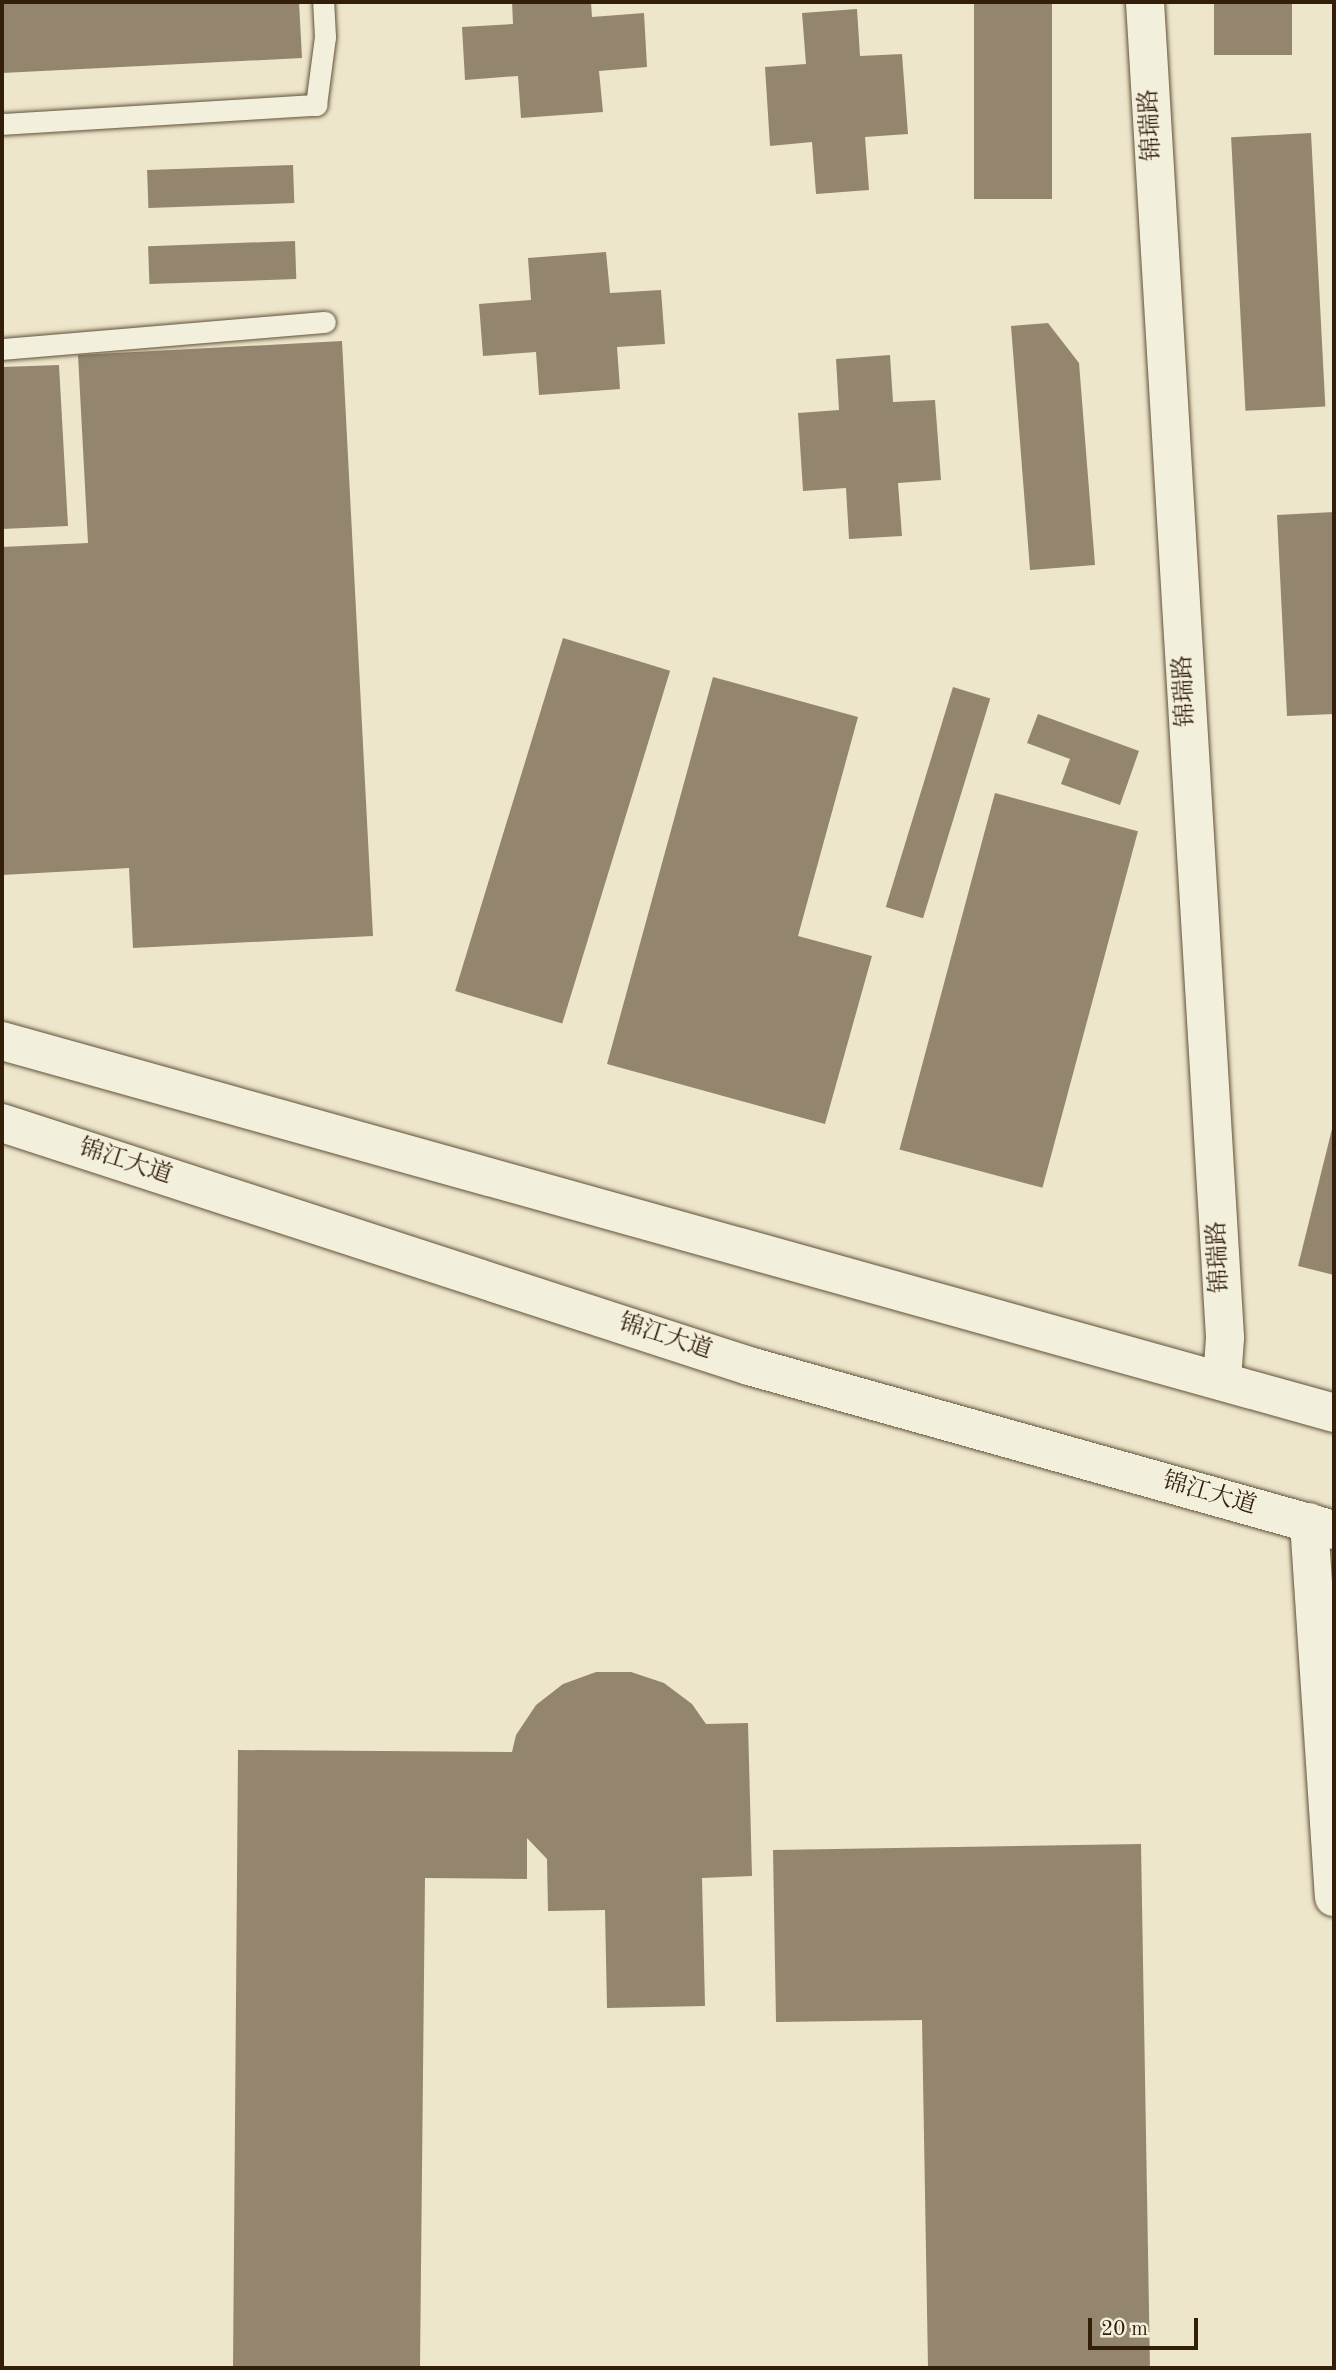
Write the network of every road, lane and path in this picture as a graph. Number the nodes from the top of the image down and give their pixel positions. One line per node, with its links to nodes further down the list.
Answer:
1 (323, 2): 3 (lane)
2 (1145, 2): 8 (main road, 锦瑞路)
3 (2, 124)
4 (325, 322): 5 (lane)
5 (2, 349)
6 (5, 1041): 8 (main road)
7 (2, 1124): 10 (main road, 锦江大道)
8 (1222, 1380): 9 (main road)
9 (1334, 1413)
10 (1322, 1526): 11 (main road)
11 (1334, 1897)

